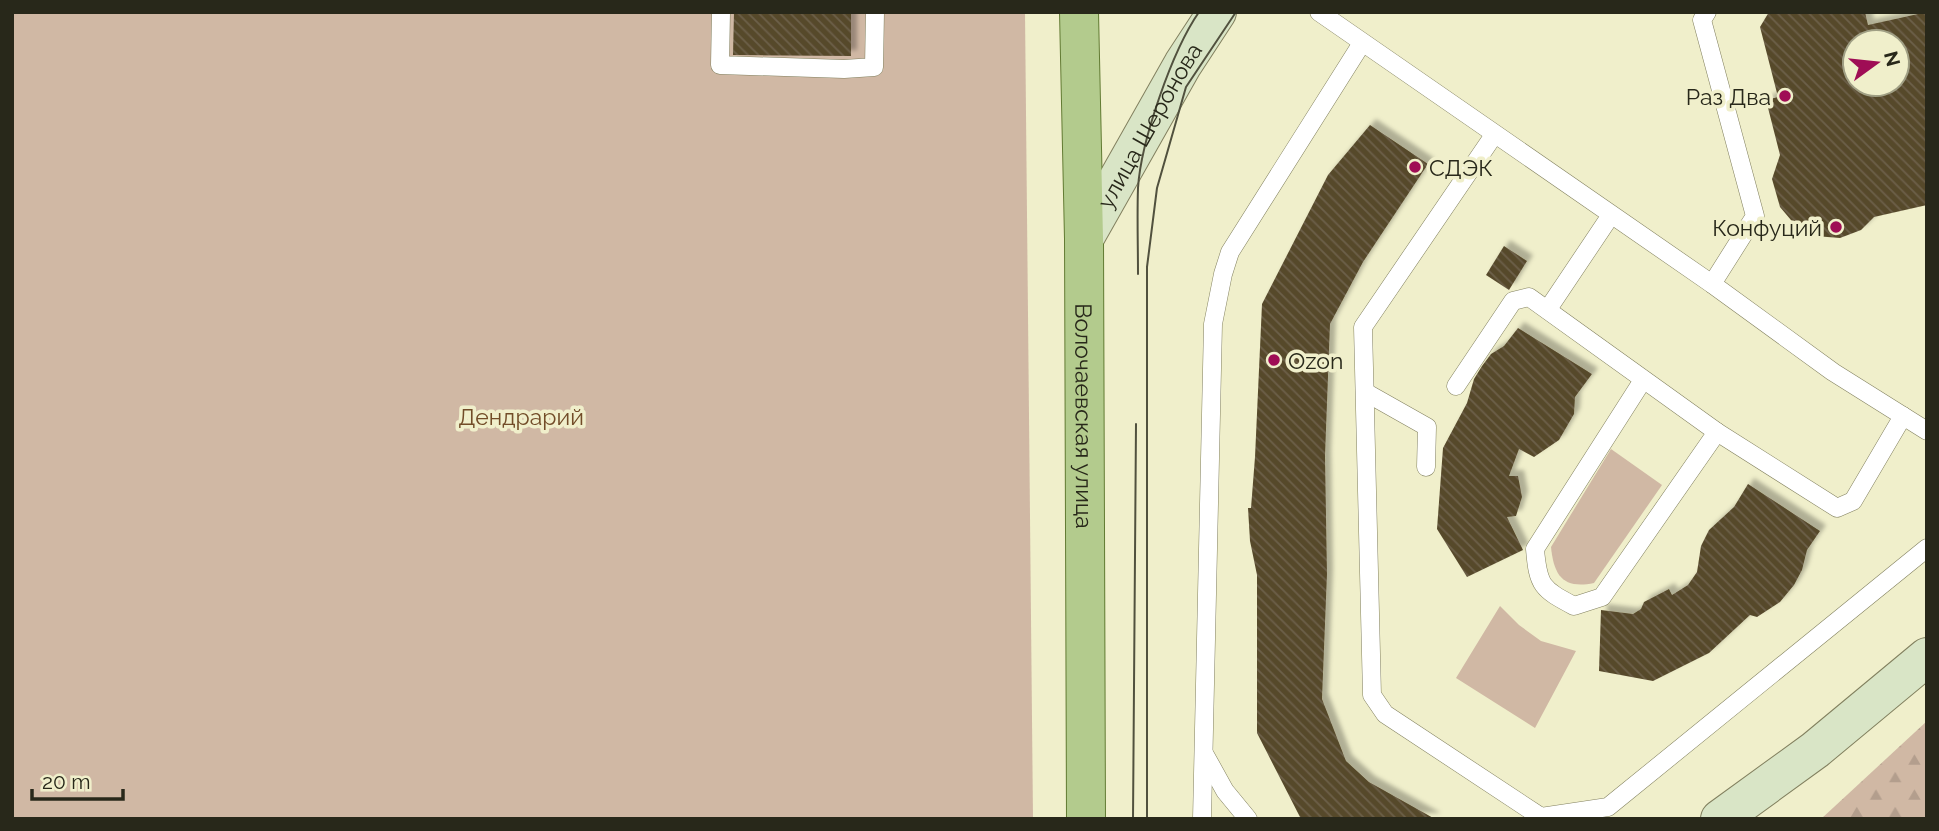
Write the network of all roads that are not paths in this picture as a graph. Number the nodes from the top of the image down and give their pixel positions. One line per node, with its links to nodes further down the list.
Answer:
1 (721, 12): 2 (lane)
2 (875, 12)
3 (1079, 12): 11 (main road, Волочаевская улица)
4 (1217, 12): 11 (main road, улица Шеронова)
5 (1319, 12): 7 (lane)
6 (1707, 12): 12 (lane)
7 (1340, 18): 8 (lane)
8 (1362, 43): 9 (lane); 23 (lane)
9 (1494, 135): 10 (lane); 16 (lane)
10 (1612, 215): 12 (lane); 13 (lane)
11 (1084, 239): 24 (main road, Волочаевская улица)
12 (1712, 284): 17 (lane)
13 (1548, 309): 14 (lane); 15 (lane)
14 (1643, 380): 19 (lane); 19 (lane)
15 (1456, 386)
16 (1365, 392): 20 (lane); 21 (lane)
17 (1903, 416): 18 (lane); 19 (lane)
18 (1927, 431)
19 (1717, 432)
20 (1426, 467)
21 (1927, 548)
22 (1927, 657): 27 (main road)
23 (1205, 755): 25 (lane); 26 (lane)
24 (1086, 819)
25 (1202, 819)
26 (1248, 819)
27 (1720, 819)

